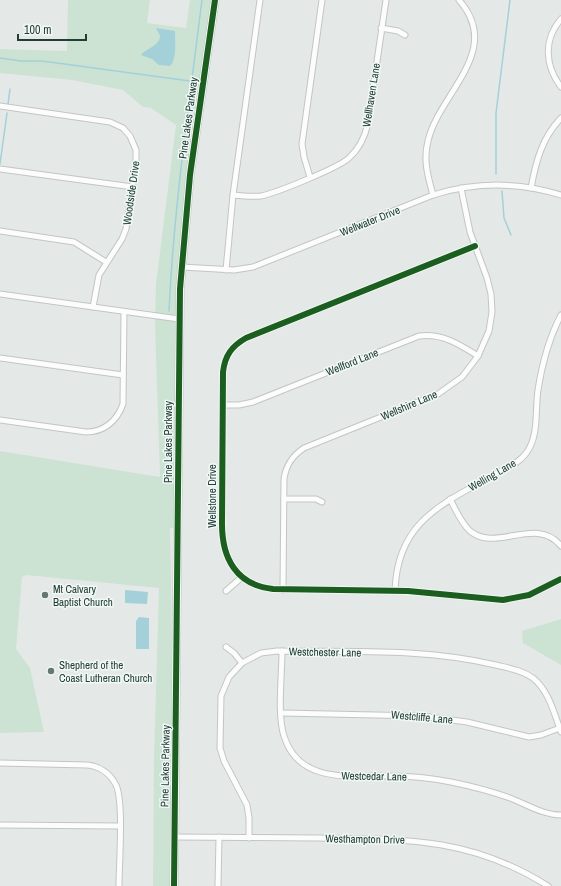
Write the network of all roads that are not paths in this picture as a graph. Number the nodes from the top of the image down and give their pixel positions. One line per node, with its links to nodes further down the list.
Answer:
1 (215, 0): 23 (street, Pine Lakes Parkway)
2 (260, 0): 17 (street)
3 (322, 0): 13 (street)
4 (386, 0): 7 (street, Wellhaven Lane)
5 (459, 0): 18 (street)
6 (561, 19): 9 (street)
7 (381, 28): 8 (street); 13 (street, Wellhaven Lane)
8 (405, 35)
9 (561, 87)
10 (0, 106): 14 (street, Woodside Drive)
11 (561, 118): 16 (street)
12 (0, 169): 14 (street)
13 (310, 177): 17 (street, Wellhaven Lane)
14 (133, 187): 22 (street, Woodside Drive)
15 (461, 188): 16 (street, Wellwater Drive); 18 (street, Wellwater Drive); 21 (street, Wellshire Lane)
16 (531, 188): 19 (street, Wellwater Drive)
17 (233, 195): 24 (street)
18 (433, 195): 24 (street, Wellwater Drive)
19 (561, 195)
20 (0, 231): 22 (street)
21 (475, 246): 30 (street, Wellshire Lane); 33 (street, Wellstone Drive)
22 (106, 262): 26 (street, Woodside Drive)
23 (182, 267): 24 (street, Wellwater Drive); 29 (street, Pine Lakes Parkway)
24 (226, 270)
25 (0, 294): 26 (street)
26 (93, 307): 27 (street)
27 (124, 312): 29 (street); 32 (street)
28 (561, 315): 36 (street, Welling Lane)
29 (179, 320): 53 (street, Pine Lakes Parkway)
30 (478, 356): 33 (street, Wellford Lane); 35 (street, Wellshire Lane)
31 (0, 358): 32 (street)
32 (123, 376): 34 (street)
33 (223, 405): 39 (street, Wellstone Drive)
34 (0, 420)
35 (284, 499): 37 (street); 41 (street, Wellshire Lane)
36 (450, 499): 38 (street); 43 (street, Welling Lane)
37 (322, 502)
38 (561, 546)
39 (242, 577): 41 (street, Wellstone Drive); 42 (street)
40 (561, 579): 43 (street, Wellstone Drive)
41 (283, 590): 43 (street, Wellstone Drive)
42 (226, 591)
43 (395, 591)
44 (226, 647): 46 (street)
45 (282, 651): 46 (street, Westchester Lane); 47 (street, Westcedar Lane); 48 (street, Westchester Lane)
46 (242, 663): 55 (street, Westchester Lane)
47 (282, 713): 48 (street, Westcliffe Lane); 50 (street, Westcedar Lane)
48 (560, 730)
49 (0, 763): 52 (street)
50 (561, 815)
51 (0, 825): 52 (street)
52 (119, 826): 56 (street)
53 (174, 837): 54 (street, Westhampton Drive); 57 (street, Pine Lakes Parkway)
54 (219, 837): 55 (street, Westhampton Drive); 58 (street)
55 (249, 838): 59 (street, Westhampton Drive)
56 (119, 886)
57 (174, 886)
58 (218, 886)
59 (548, 886)

